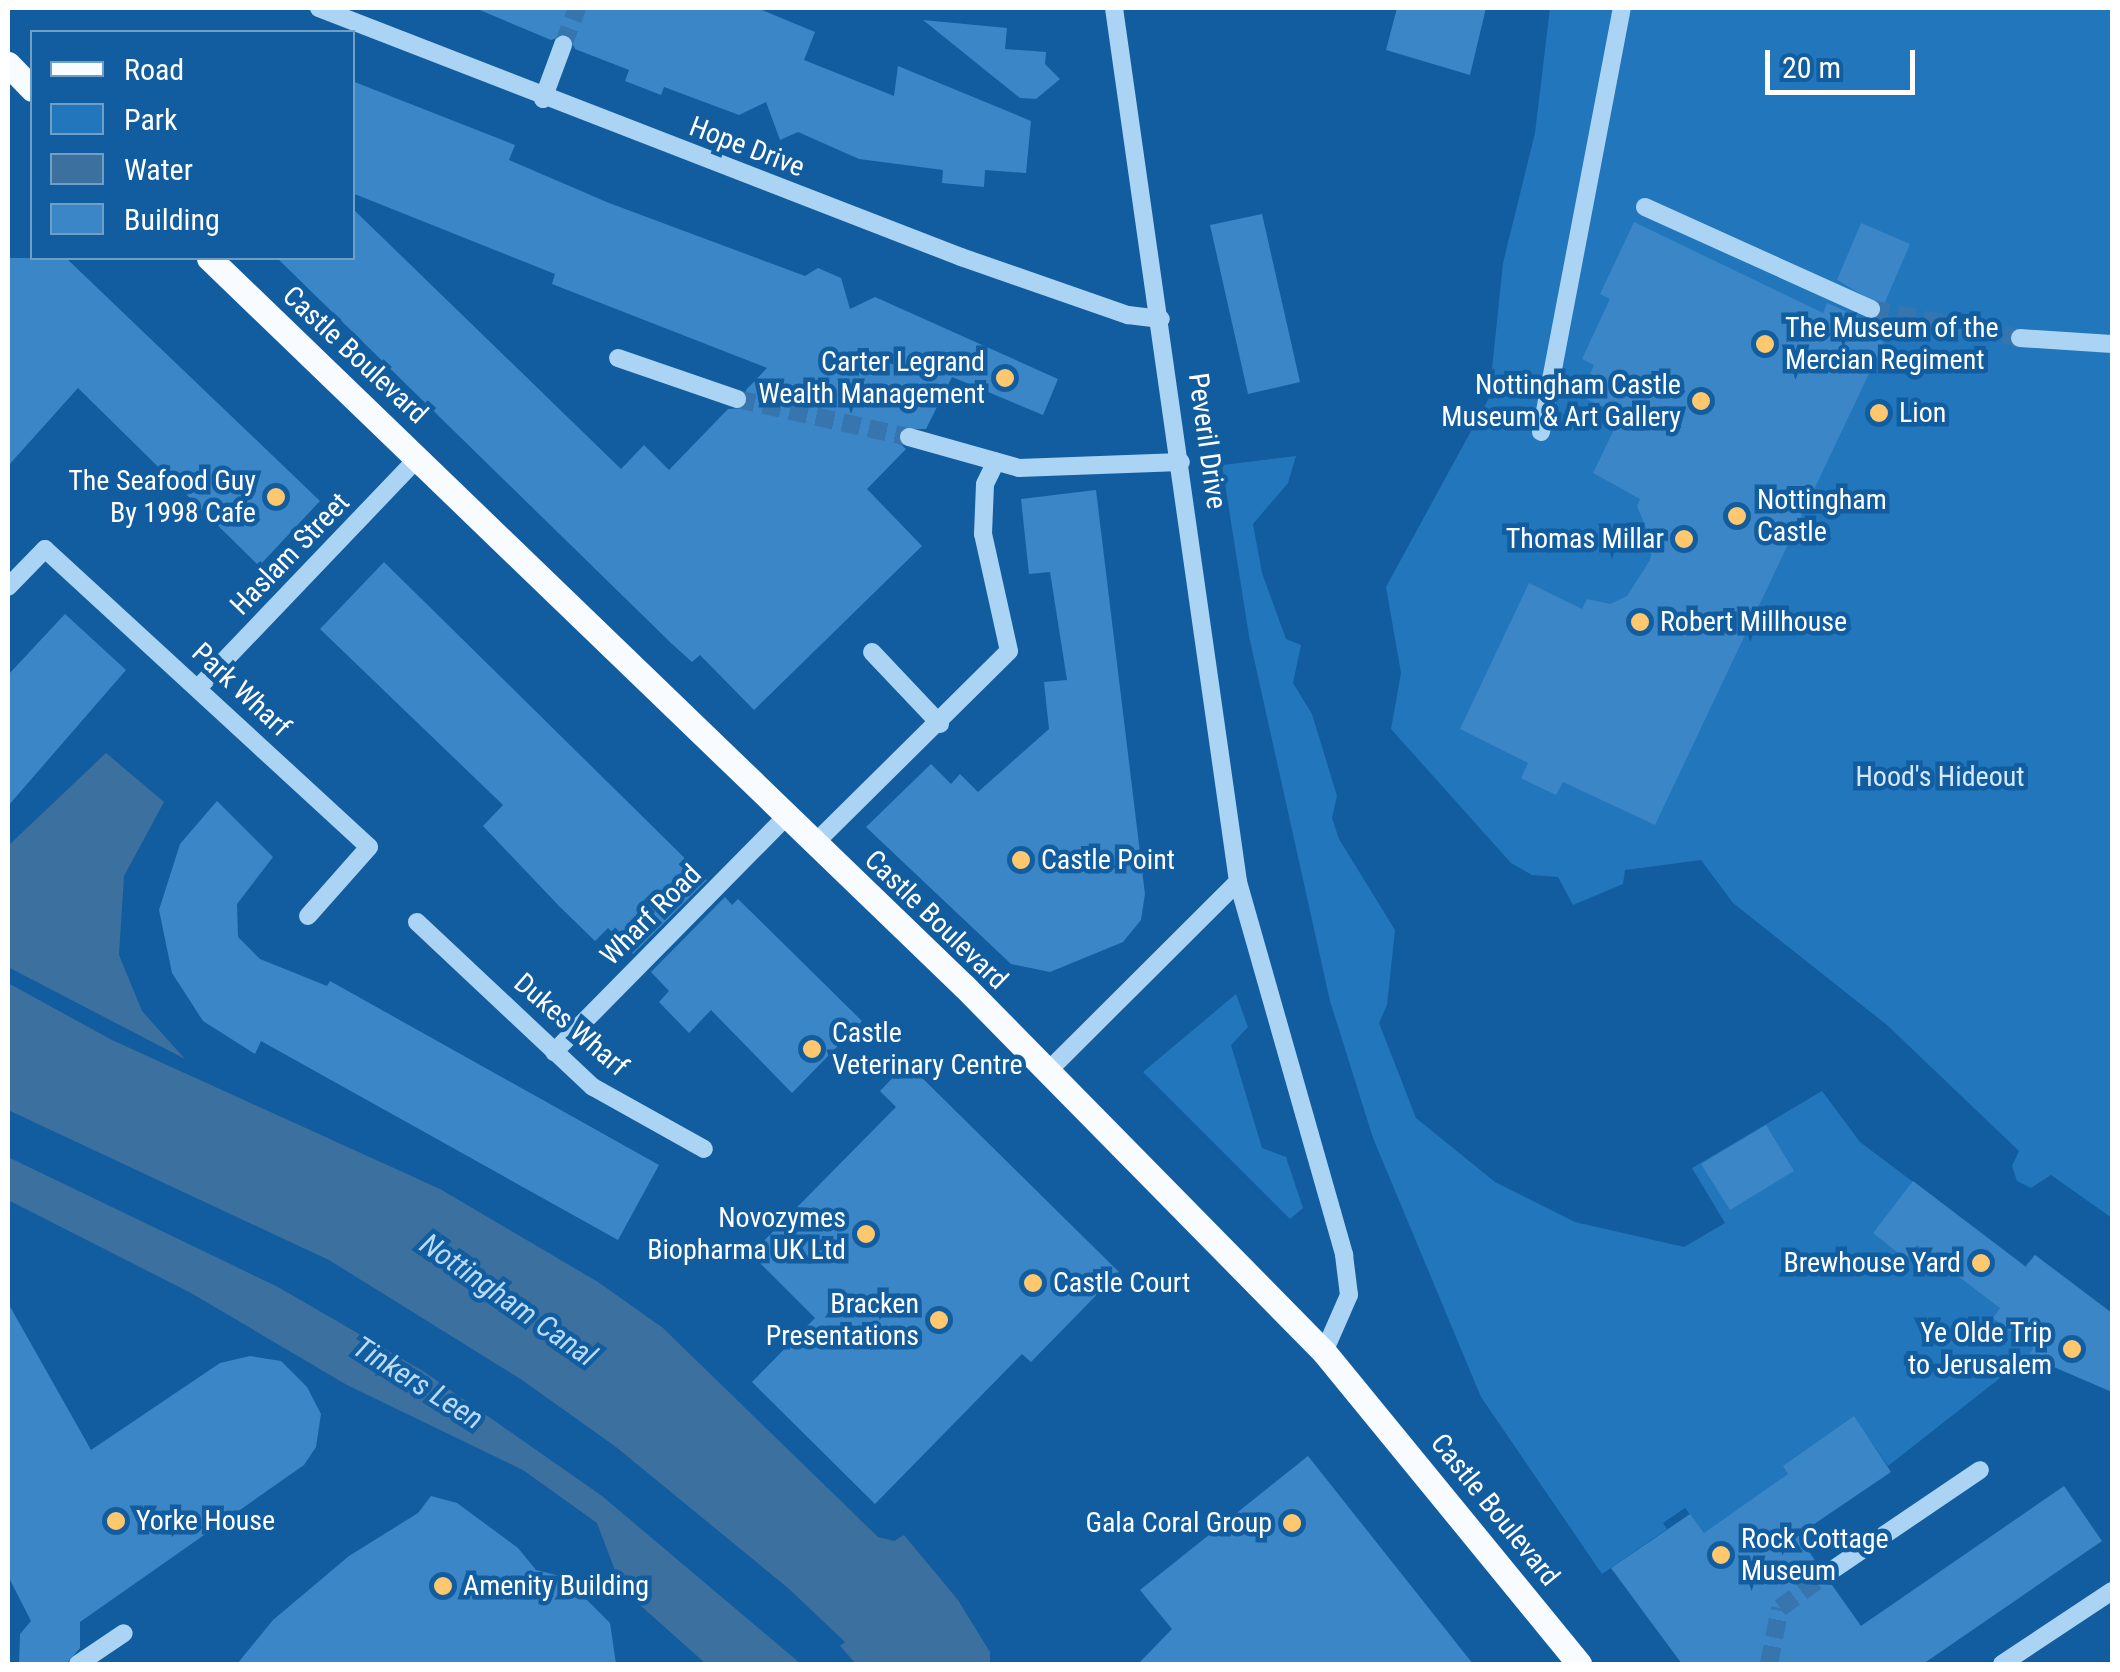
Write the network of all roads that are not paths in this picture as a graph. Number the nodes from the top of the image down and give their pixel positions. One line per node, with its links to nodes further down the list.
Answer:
1 (319, 8): 7 (street, Hope Drive)
2 (1114, 8): 11 (street, Peveril Drive)
3 (1622, 8): 16 (street)
4 (563, 45): 7 (street)
5 (8, 64): 6 (main road)
6 (30, 87)
7 (543, 98): 11 (street, Hope Drive)
8 (1644, 208): 10 (street)
9 (211, 260): 18 (main road, Castle Boulevard)
10 (1871, 310)
11 (1161, 318): 20 (street, Peveril Drive)
12 (2020, 338): 13 (street)
13 (2112, 344)
14 (618, 358): 15 (street)
15 (737, 399)
16 (1540, 432)
17 (909, 437): 19 (street)
18 (419, 456): 23 (street, Haslam Street); 25 (main road, Castle Boulevard)
19 (996, 461): 20 (street); 24 (street)
20 (1180, 462): 27 (street, Peveril Drive)
21 (8, 587): 23 (street, Park Wharf)
22 (872, 652): 24 (street)
23 (198, 688): 28 (street, Park Wharf)
24 (940, 724): 26 (street)
25 (786, 816): 26 (main road, Castle Boulevard); 30 (street, Wharf Road)
26 (814, 844): 31 (main road, Castle Boulevard)
27 (1238, 882): 31 (street); 33 (street, Peveril Drive)
28 (308, 916)
29 (417, 922): 30 (street, Dukes Wharf)
30 (554, 1052): 32 (street, Dukes Wharf)
31 (1046, 1074): 33 (main road, Castle Boulevard)
32 (704, 1149)
33 (1324, 1352): 39 (main road, Castle Boulevard)
34 (1980, 1470): 35 (street)
35 (1825, 1575)
36 (2112, 1591): 40 (street)
37 (124, 1634): 38 (street)
38 (78, 1664)
39 (1579, 1664)
40 (2002, 1664)

